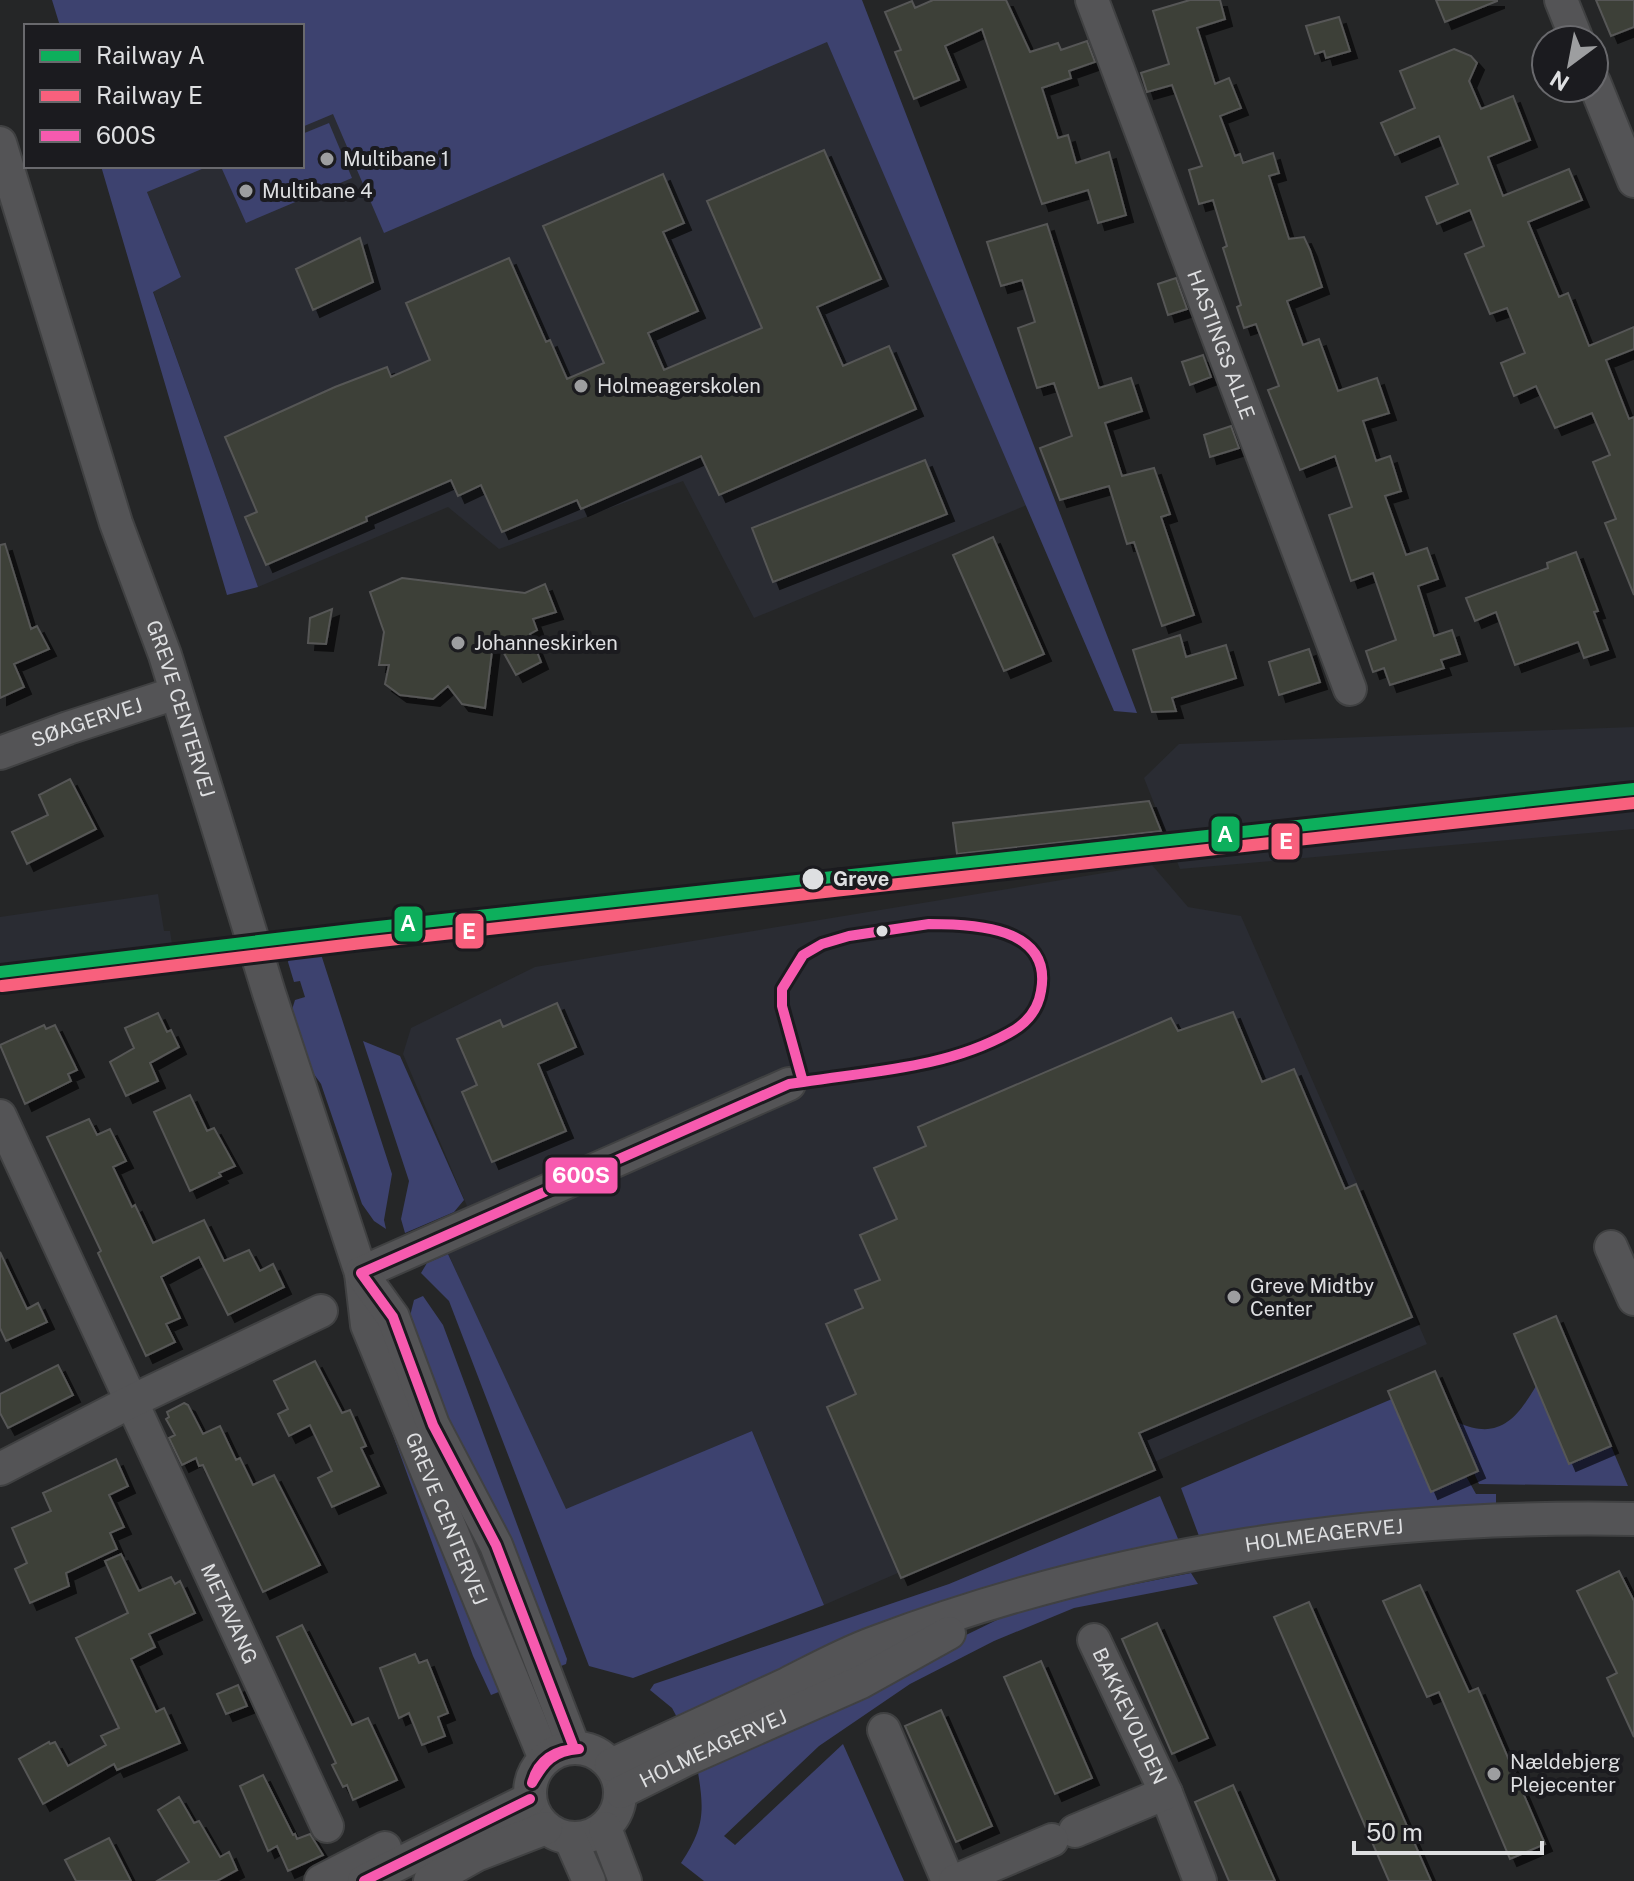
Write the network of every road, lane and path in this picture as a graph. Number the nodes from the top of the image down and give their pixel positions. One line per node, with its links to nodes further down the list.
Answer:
1 (1092, 0): 7 (street, HASTINGS ALLE)
2 (1561, 0): 3 (street)
3 (1571, 24)
4 (1603, 104): 6 (street)
5 (0, 143): 8 (street, GREVE CENTERVEJ)
6 (1634, 181)
7 (1350, 689)
8 (176, 693): 9 (street, SØAGERVEJ); 13 (street, GREVE CENTERVEJ)
9 (0, 753)
10 (789, 1084): 13 (street)
11 (0, 1116): 16 (street, METAVANG)
12 (1611, 1247): 14 (street)
13 (361, 1273): 21 (street, GREVE CENTERVEJ)
14 (1634, 1299)
15 (321, 1311): 16 (street)
16 (130, 1402): 17 (street); 26 (street, METAVANG)
17 (0, 1469)
18 (1634, 1519): 22 (street, HOLMEAGERVEJ)
19 (1094, 1640): 23 (street, BAKKEVOLDEN)
20 (884, 1730): 34 (street)
21 (559, 1754): 22 (street); 24 (street)
22 (616, 1779): 27 (street)
23 (1166, 1793): 35 (street, BAKKEVOLDEN); 36 (street, BAKKEVOLDEN)
24 (530, 1799): 28 (street); 30 (street)
25 (445, 1817): 29 (street)
26 (327, 1826)
27 (605, 1828): 28 (street); 33 (street)
28 (558, 1833): 31 (street); 32 (street)
29 (321, 1881)
30 (364, 1881)
31 (430, 1881)
32 (589, 1881)
33 (625, 1881)
34 (948, 1881)
35 (955, 1881)
36 (1200, 1881)

